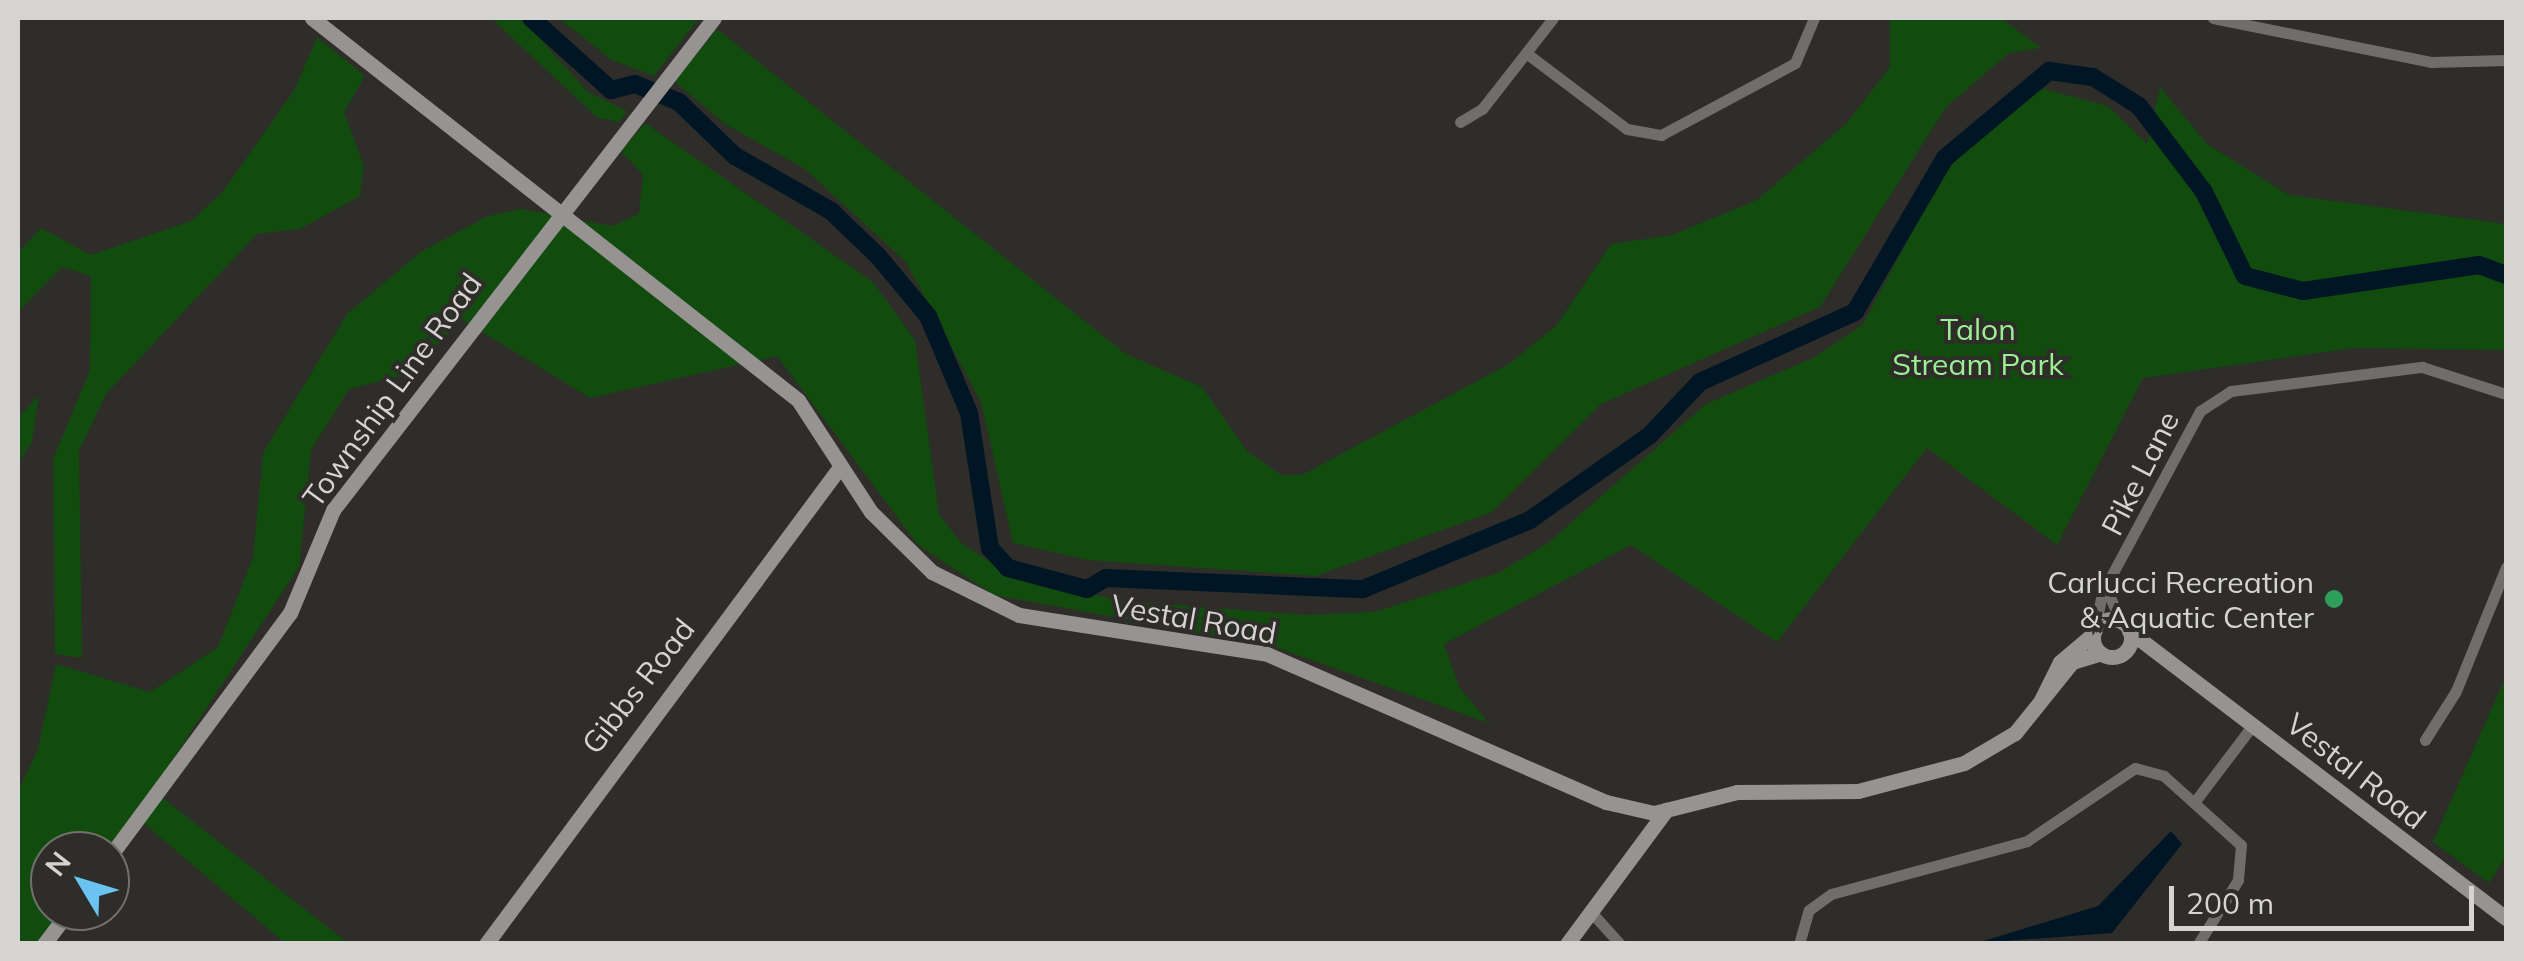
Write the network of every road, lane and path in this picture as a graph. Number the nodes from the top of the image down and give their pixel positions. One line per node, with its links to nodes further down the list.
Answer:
1 (312, 18): 9 (street, Vestal Road)
2 (714, 18): 9 (street, Township Line Road)
3 (1553, 18): 6 (street)
4 (1814, 18): 6 (street)
5 (2214, 18): 7 (street)
6 (1526, 53): 8 (street)
7 (2506, 60)
8 (1460, 122)
9 (561, 210): 11 (street, Vestal Road); 24 (street, Township Line Road)
10 (2506, 394): 13 (street, Pike Lane)
11 (840, 467): 23 (street, Vestal Road); 27 (street, Gibbs Road)
12 (2506, 567): 21 (street)
13 (2107, 591): 14 (street); 15 (street, Pike Lane)
14 (2125, 626): 15 (street); 17 (street); 18 (street, Vestal Road)
15 (2094, 631): 16 (street); 19 (street, Vestal Road)
16 (2101, 653): 17 (street, Vestal Road); 19 (street, Vestal Road)
17 (2121, 654): 18 (street, Vestal Road)
18 (2174, 664): 20 (street, Vestal Road)
19 (2041, 702): 23 (street, Vestal Road)
20 (2252, 726): 22 (street); 26 (street, Vestal Road)
21 (2425, 740)
22 (2196, 800): 30 (street); 31 (street)
23 (1666, 810): 25 (street)
24 (129, 831)
25 (1591, 912): 28 (street); 29 (street)
26 (2506, 918)
27 (486, 944)
28 (1566, 944)
29 (1620, 944)
30 (1799, 944)
31 (2198, 944)

